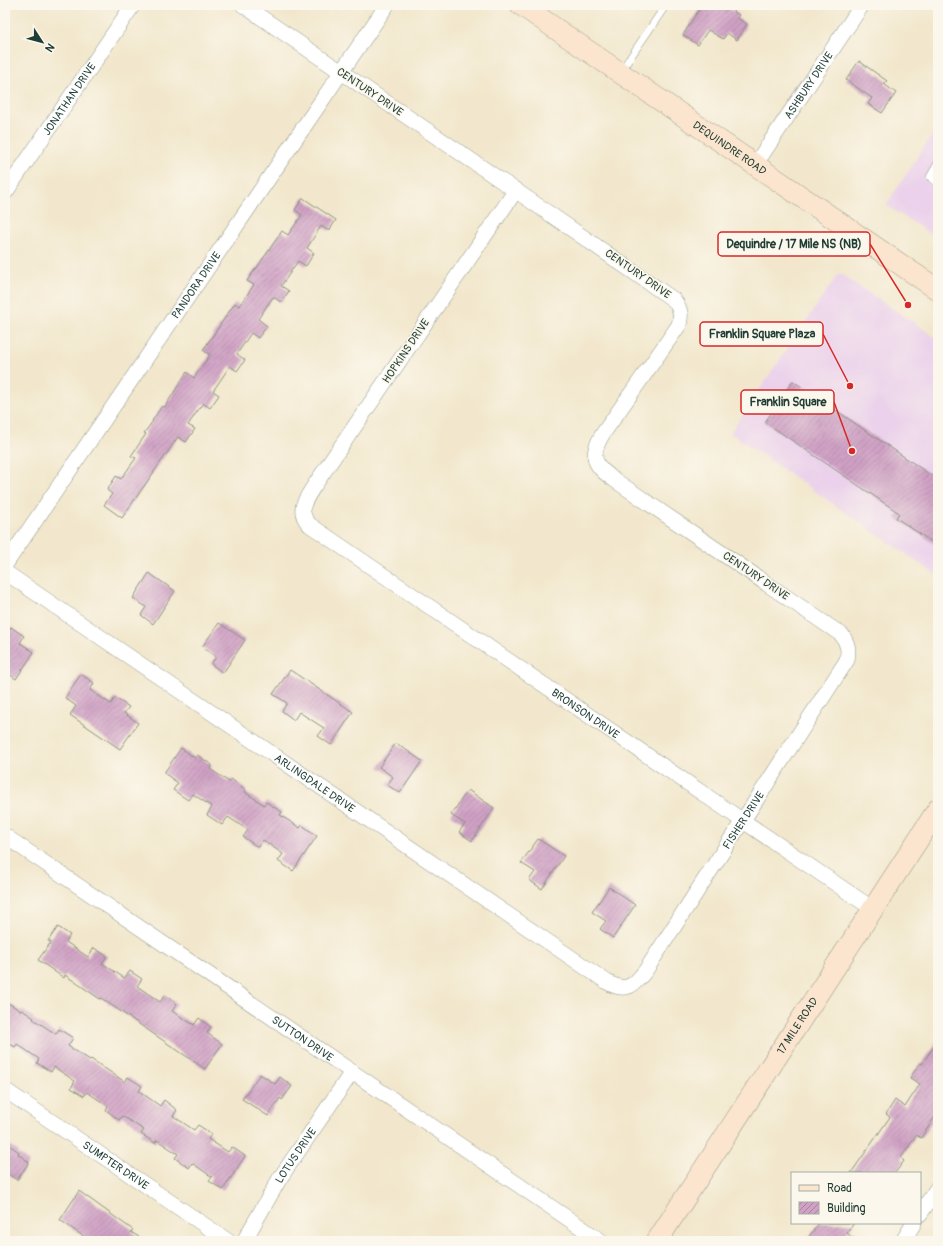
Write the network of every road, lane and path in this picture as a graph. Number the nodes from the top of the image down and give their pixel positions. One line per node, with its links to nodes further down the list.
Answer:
1 (133, 5): 13 (street, JONATHAN DRIVE)
2 (243, 5): 7 (street, CENTURY DRIVE)
3 (387, 5): 7 (street, PANDORA DRIVE)
4 (521, 5): 8 (main road, DEQUINDRE ROAD)
5 (666, 5): 8 (lane)
6 (862, 5): 10 (street, ASHBURY DRIVE)
7 (341, 72): 12 (street, CENTURY DRIVE); 16 (street, PANDORA DRIVE)
8 (620, 73): 10 (main road, DEQUINDRE ROAD)
9 (938, 163): 11 (lane)
10 (755, 165): 14 (main road, DEQUINDRE ROAD)
11 (938, 183)
12 (516, 190): 15 (street, HOPKINS DRIVE); 18 (street, CENTURY DRIVE)
13 (5, 193)
14 (937, 286)
15 (303, 514): 20 (street, BRONSON DRIVE)
16 (5, 565)
17 (5, 572): 23 (street, ARLINGDALE DRIVE)
18 (848, 647): 20 (street, FISHER DRIVE)
19 (938, 809): 22 (main road, 17 MILE ROAD)
20 (742, 821): 22 (street, BRONSON DRIVE); 23 (street, FISHER DRIVE)
21 (5, 836): 24 (street, SUTTON DRIVE)
22 (873, 909): 32 (main road, 17 MILE ROAD)
23 (628, 987)
24 (352, 1072): 30 (street, LOTUS DRIVE); 31 (street, SUTTON DRIVE)
25 (5, 1090): 29 (street, SUMPTER DRIVE)
26 (938, 1187): 27 (street)
27 (921, 1212)
28 (913, 1224): 33 (street)
29 (228, 1241)
30 (244, 1241)
31 (601, 1241)
32 (657, 1241)
33 (902, 1241)

